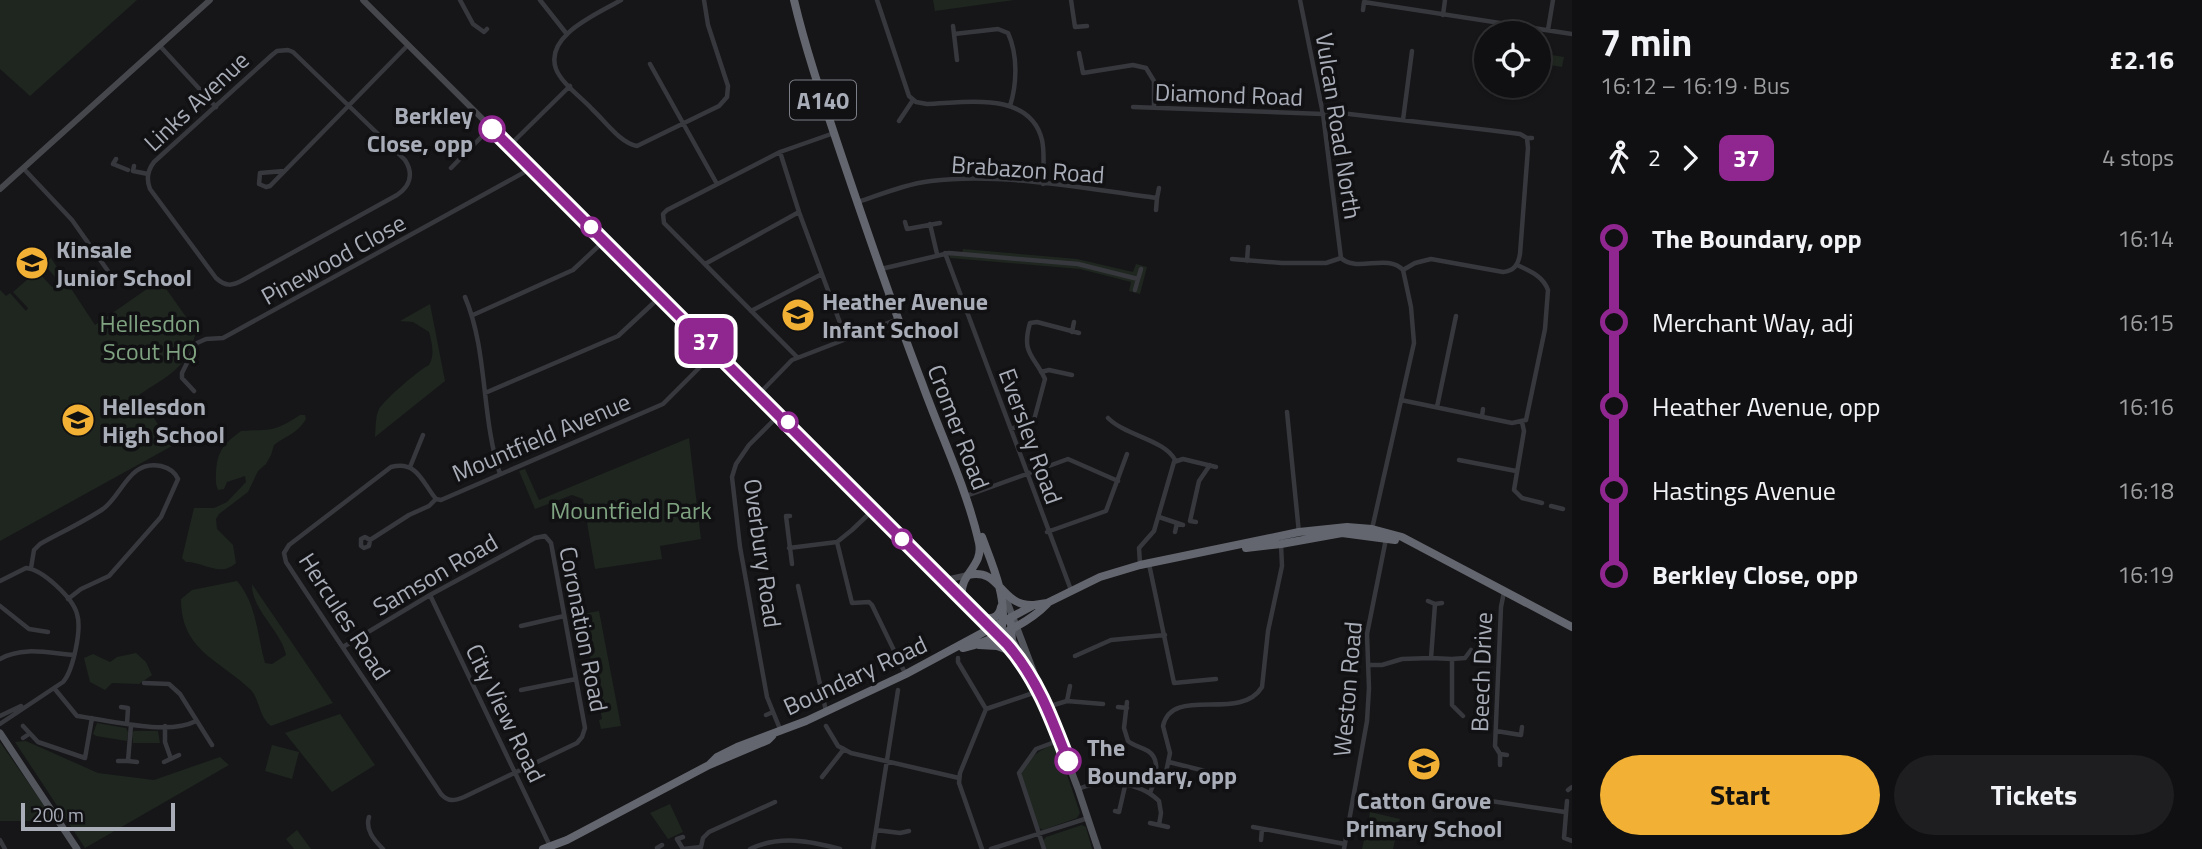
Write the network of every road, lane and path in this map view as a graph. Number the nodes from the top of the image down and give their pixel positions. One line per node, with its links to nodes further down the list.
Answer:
1 (210, 0): 26 (street)
2 (363, 0): 25 (street)
3 (460, 0): 21 (street)
4 (540, 0): 22 (street)
5 (621, 0): 22 (street)
6 (704, 0): 41 (street)
7 (794, 0): 43 (highway, Cromer Road / A140)
8 (877, 0): 32 (street)
9 (1071, 0): 19 (street)
10 (1300, 0): 38 (street, Vulcan Road North)
11 (1446, 0): 15 (street)
12 (1553, 0): 17 (street)
13 (1364, 1): 14 (street); 15 (street)
14 (1363, 10)
15 (1443, 15): 16 (street)
16 (1485, 21)
17 (1550, 21)
18 (953, 26): 23 (street)
19 (1087, 26)
20 (1551, 30): 24 (street)
21 (486, 32)
22 (566, 33): 31 (street)
23 (954, 34): 29 (street); 34 (street)
24 (1572, 34)
25 (408, 44): 33 (street); 42 (street)
26 (160, 46): 35 (street); 47 (street)
27 (1412, 51): 39 (street)
28 (1079, 53): 37 (street)
29 (957, 60)
30 (650, 64): 41 (street)
31 (570, 86): 41 (street); 44 (street)
32 (913, 100): 34 (street); 40 (street)
33 (349, 104): 35 (street, Links Avenue); 50 (street); 51 (street, Links Avenue)
34 (1010, 106): 53 (street)
35 (216, 107): 51 (street, Links Avenue)
36 (1133, 107): 37 (street, Diamond Road)
37 (1154, 107): 38 (street, Diamond Road)
38 (1323, 113): 39 (street, Diamond Road); 69 (street, Vulcan Road North)
39 (1403, 120): 73 (street, Diamond Road)
40 (899, 121)
41 (684, 124): 52 (street)
42 (491, 127): 44 (street); 48 (street)
43 (834, 133): 45 (street); 57 (highway, Cromer Road / A140)
44 (510, 145): 49 (street)
45 (780, 152): 52 (street); 59 (street)
46 (112, 164): 51 (street)
47 (23, 168): 55 (street); 77 (street)
48 (451, 168)
49 (532, 168): 65 (street); 95 (street, Pinewood Close)
50 (284, 171): 50 (street)
51 (148, 174)
52 (718, 184): 72 (street)
53 (1043, 184): 56 (street, Brabazon Road); 57 (street, Brabazon Road)
54 (1158, 188): 56 (street)
55 (0, 189)
56 (1157, 198): 58 (street)
57 (857, 202): 75 (highway, Cromer Road / A140)
58 (1156, 209)
59 (799, 212): 72 (street); 78 (street)
60 (905, 222): 63 (street)
61 (940, 223): 62 (street)
62 (930, 224): 63 (street); 68 (street)
63 (907, 229): 64 (street)
64 (908, 236)
65 (604, 240): 81 (street); 84 (street)
66 (1248, 247): 71 (street)
67 (945, 253): 68 (street); 79 (street); 106 (street, Eversley Road)
68 (937, 254): 75 (street)
69 (1341, 258): 71 (street); 76 (street)
70 (1232, 259): 71 (street)
71 (1247, 261)
72 (705, 264): 83 (street)
73 (1517, 265): 76 (street); 105 (street)
74 (1141, 269): 79 (street)
75 (880, 270): 86 (highway, Cromer Road / A140)
76 (1403, 270): 98 (street)
77 (108, 271)
78 (822, 274): 83 (street); 90 (street)
79 (1138, 279): 80 (street)
80 (1135, 290)
81 (661, 296): 91 (street); 96 (street)
82 (465, 297): 84 (street)
83 (751, 311): 92 (street)
84 (473, 314): 96 (street)
85 (1457, 316): 99 (street)
86 (898, 319): 90 (street); 116 (highway, Cromer Road / A140)
87 (1074, 322): 88 (street)
88 (1072, 332): 89 (street); 93 (street)
89 (1079, 333)
90 (846, 339): 92 (street)
91 (716, 351): 97 (street); 113 (street, Mountfield Avenue)
92 (797, 358): 97 (street)
93 (1041, 372): 94 (street); 106 (street)
94 (1072, 375)
95 (194, 391)
96 (485, 393): 113 (street)
97 (758, 395): 102 (street)
98 (1401, 400): 99 (street); 128 (street)
99 (1437, 407): 103 (street)
100 (1483, 409): 103 (street)
101 (1287, 412): 130 (street)
102 (780, 414): 122 (street); 193 (street, Overbury Road)
103 (1482, 416): 105 (street)
104 (1108, 418): 109 (street)
105 (1522, 422): 112 (street)
106 (1011, 429): 114 (street, Eversley Road)
107 (423, 435): 111 (street)
108 (1127, 454): 115 (street)
109 (1175, 460): 124 (street); 125 (street)
110 (1459, 460): 112 (street)
111 (410, 467): 117 (street); 166 (street, Hercules Road)
112 (1516, 471): 118 (street)
113 (500, 474): 117 (street, Mountfield Avenue)
114 (1026, 474): 115 (street); 116 (street); 126 (street, Eversley Road)
115 (1118, 481): 126 (street)
116 (965, 497): 120 (highway, Cromer Road / A140)
117 (436, 499): 132 (street, Mountfield Avenue)
118 (1542, 503)
119 (1551, 506): 121 (street)
120 (969, 509): 140 (highway, Cromer Road / A140); 142 (highway, Cromer Road / A140)
121 (1563, 509)
122 (873, 510): 134 (street); 139 (street)
123 (785, 516): 135 (street)
124 (1158, 517): 125 (street); 137 (street)
125 (1177, 523): 127 (street)
126 (1047, 532): 144 (street, Eversley Road)
127 (1175, 532)
128 (1371, 532): 130 (highway); 131 (highway)
129 (545, 536): 146 (street, Samson Road); 158 (street, Coronation Road)
130 (1300, 536): 133 (highway)
131 (1387, 536): 145 (highway); 175 (street, Weston Road)
132 (370, 540)
133 (1280, 540): 137 (highway); 222 (street)
134 (837, 542): 135 (street); 151 (street)
135 (789, 548): 136 (street)
136 (792, 564)
137 (1145, 564): 144 (highway); 164 (street)
138 (32, 568): 141 (street); 148 (street); 148 (street)
139 (933, 569): 140 (street); 150 (street)
140 (968, 575): 142 (highway); 150 (highway, A140)
141 (0, 580)
142 (997, 582): 147 (highway, Cromer Road / A140)
143 (799, 586): 194 (street)
144 (1070, 590): 152 (highway)
145 (1504, 591): 162 (highway); 206 (street, Beech Drive)
146 (430, 595): 166 (street, Samson Road); 225 (street, City View Road)
147 (1003, 597): 155 (highway); 159 (highway); 160 (highway, Cromer Road / A140); 160 (main road, Cromer Road)
148 (68, 599): 170 (street)
149 (1428, 601): 154 (street)
150 (965, 602): 159 (highway)
151 (852, 603): 157 (street); 177 (street)
152 (1047, 603): 155 (highway); 160 (highway)
153 (1442, 603): 154 (street)
154 (1435, 604): 172 (street)
155 (1034, 605): 160 (highway)
156 (0, 606): 163 (street)
157 (853, 610)
158 (564, 616): 161 (street); 178 (street, Coronation Road)
159 (979, 616): 160 (highway); 168 (highway, Boundary Road)
160 (1007, 625): 165 (highway, Boundary Road); 168 (highway, Boundary Road); 169 (highway); 176 (highway); 185 (main road)
161 (521, 626)
162 (1572, 627)
163 (48, 632)
164 (1165, 635): 171 (street); 179 (street)
165 (976, 645): 168 (highway, Boundary Road); 169 (highway)
166 (343, 647): 225 (street, Hercules Road)
167 (1471, 650): 174 (street)
168 (956, 654): 177 (highway, Boundary Road); 192 (street)
169 (1017, 654): 176 (highway)
170 (74, 655): 173 (street); 182 (street)
171 (1075, 656)
172 (1431, 658): 174 (street); 175 (street)
173 (0, 659)
174 (1452, 659): 197 (street)
175 (1369, 665): 252 (street, Weston Road)
176 (1027, 669): 185 (highway)
177 (906, 674): 194 (highway, Boundary Road)
178 (576, 679): 183 (street); 225 (street, Coronation Road)
179 (1216, 679)
180 (144, 683): 199 (street)
181 (1069, 686): 186 (street)
182 (54, 688): 187 (street); 198 (street)
183 (522, 690)
184 (898, 690): 223 (street)
185 (1040, 691): 190 (main road); 192 (street)
186 (1068, 701): 188 (street); 190 (street)
187 (31, 702): 196 (street); 200 (street)
188 (1102, 704)
189 (121, 707): 201 (street)
190 (1046, 707): 211 (main road)
191 (1118, 707): 232 (street)
192 (986, 709): 227 (street)
193 (773, 712): 195 (street); 208 (street, Overbury Road)
194 (827, 712): 208 (highway, Boundary Road)
195 (766, 715)
196 (0, 716)
197 (1463, 716)
198 (92, 718): 201 (street); 209 (street)
199 (196, 721): 203 (street); 212 (street)
200 (0, 724)
201 (129, 725): 203 (street); 219 (street)
202 (23, 726): 209 (street)
203 (165, 726): 217 (street)
204 (826, 726): 213 (street)
205 (1522, 727): 206 (street)
206 (1496, 731): 214 (street, Beech Drive)
207 (0, 733): 256 (main road)
208 (777, 733): 253 (highway, Boundary Road)
209 (29, 734): 210 (street)
210 (23, 738)
211 (1060, 740): 231 (main road); 247 (street)
212 (212, 745)
213 (844, 750): 223 (street); 226 (street)
214 (1500, 754): 216 (street, Beech Drive); 224 (street, Beech Drive)
215 (179, 755): 217 (street)
216 (1507, 755)
217 (171, 759): 221 (street)
218 (118, 761): 219 (street)
219 (128, 761): 220 (street)
220 (137, 762)
221 (164, 762)
222 (1169, 762): 228 (street); 229 (street)
223 (886, 763): 227 (street); 245 (street)
224 (1500, 765)
225 (515, 772): 253 (street, City View Road)
226 (822, 777)
227 (959, 778): 262 (street)
228 (1165, 778)
229 (1233, 778)
230 (1125, 786): 231 (street); 232 (street); 236 (street)
231 (1078, 789): 239 (main road)
232 (1150, 793): 241 (street)
233 (1477, 799): 237 (street)
234 (1567, 801): 237 (street)
235 (775, 802): 254 (street)
236 (1120, 812)
237 (1565, 812): 251 (street)
238 (369, 817): 257 (street)
239 (1088, 818): 247 (street); 265 (main road)
240 (1150, 823): 241 (street)
241 (1159, 825): 242 (street)
242 (1168, 827)
243 (1253, 827): 244 (street)
244 (1262, 829): 250 (street); 252 (street)
245 (876, 830): 246 (street); 261 (street)
246 (909, 831)
247 (1039, 833): 263 (street); 264 (street)
248 (678, 839): 258 (street)
249 (0, 840): 255 (street)
250 (1261, 840)
251 (1572, 841)
252 (1345, 846)
253 (547, 848)
254 (703, 848): 258 (street)
255 (5, 849)
256 (77, 849)
257 (383, 849)
258 (683, 849)
259 (750, 849): 260 (street)
260 (840, 849)
261 (873, 849)
262 (982, 849)
263 (991, 849)
264 (1044, 849)
265 (1098, 849)

